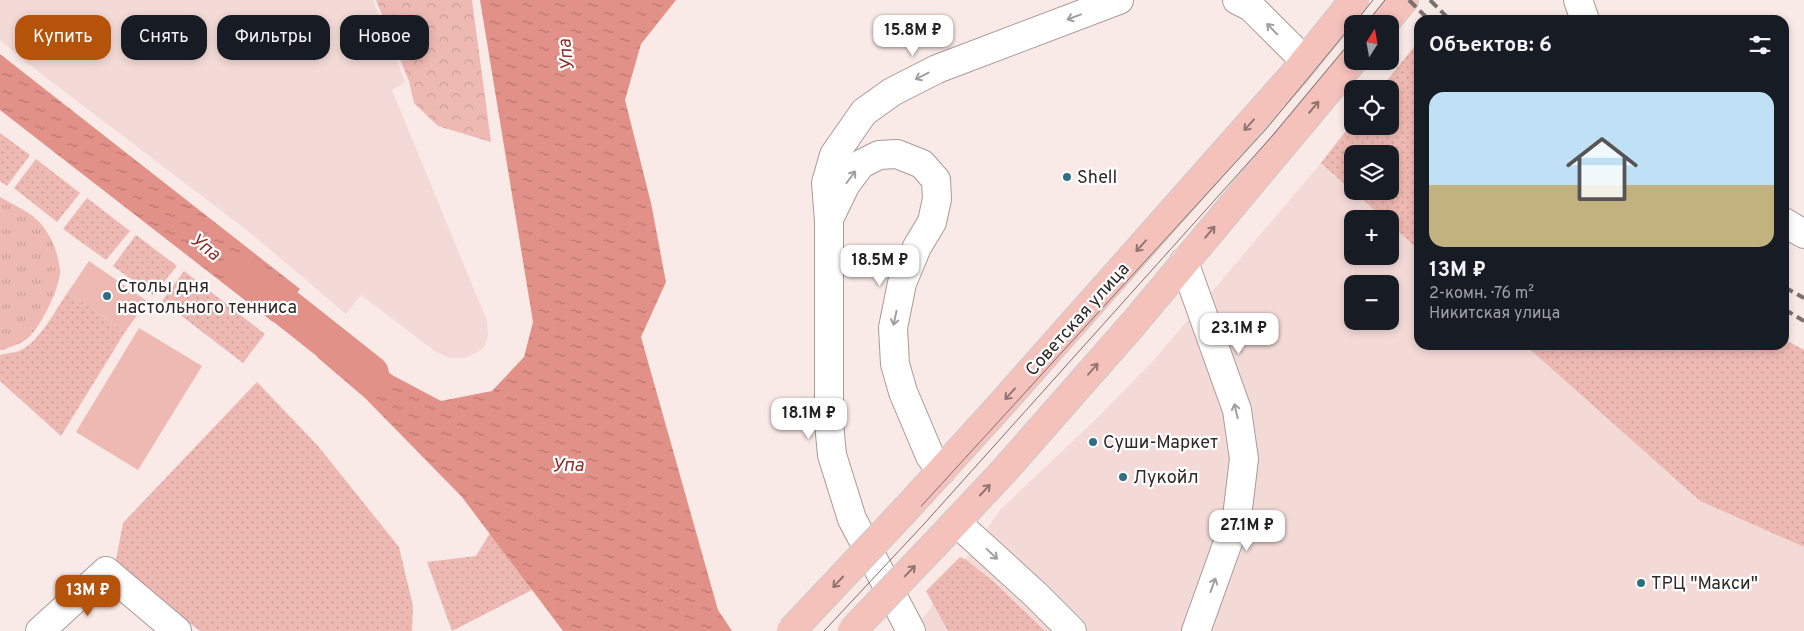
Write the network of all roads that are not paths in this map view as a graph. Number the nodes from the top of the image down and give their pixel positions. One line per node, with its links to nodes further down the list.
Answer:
1 (1119, 0): 10 (street, one-way to 10)
2 (1237, 0): 8 (street, one-way to 2)
3 (1354, 0): 8 (main road, Советская улица)
4 (1404, 0): 6 (main road)
5 (1578, 0): 7 (street)
6 (1392, 15)
7 (1583, 15)
8 (1310, 54): 14 (main road, Советская улица, one-way to 14)
9 (1346, 70): 13 (main road, one-way to 9)
10 (829, 221): 14 (street, one-way to 14); 20 (street)
11 (1789, 225): 12 (street)
12 (1804, 234)
13 (1184, 262): 15 (main road, one-way to 13); 22 (street, one-way to 13)
14 (941, 471): 18 (main road, Советская улица, one-way to 18, bridge)
15 (948, 530): 19 (main road, one-way to 15, bridge); 21 (street, one-way to 21)
16 (40, 631): 17 (street)
17 (177, 631)
18 (791, 631)
19 (852, 631)
20 (911, 631)
21 (1072, 631)
22 (1196, 631)

